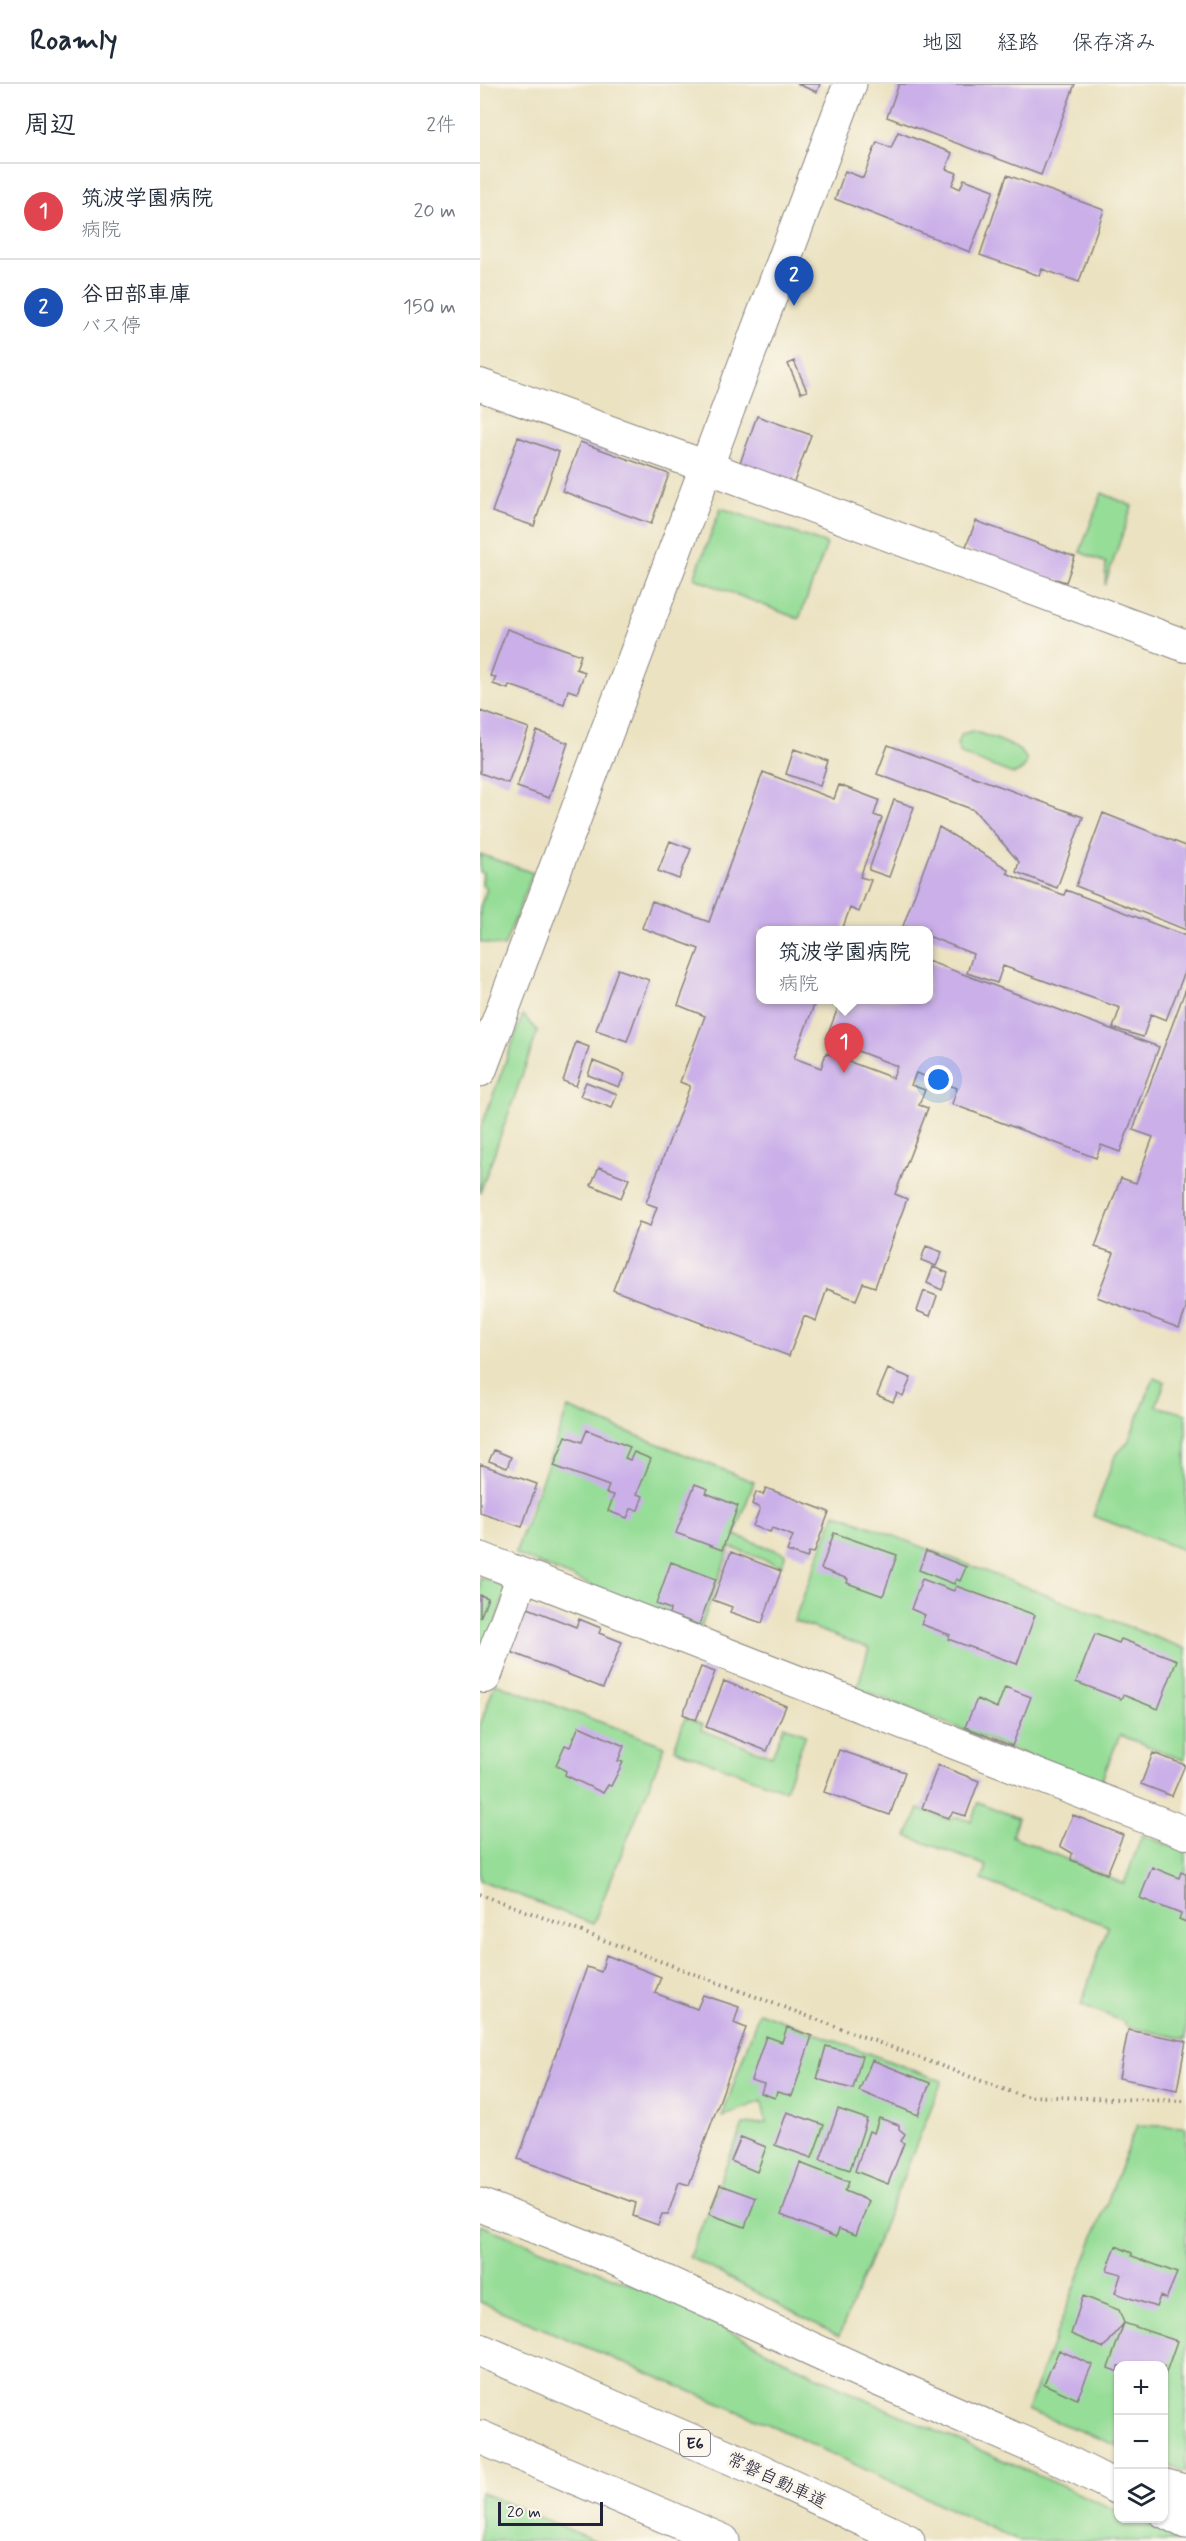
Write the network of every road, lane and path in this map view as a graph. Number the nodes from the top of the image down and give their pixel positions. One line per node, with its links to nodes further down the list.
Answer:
1 (850, 84): 3 (main road)
2 (480, 385): 3 (street)
3 (707, 467): 4 (street); 5 (main road)
4 (1186, 646)
5 (490, 1015): 6 (main road)
6 (480, 1070)
7 (480, 1558): 8 (street)
8 (524, 1575): 9 (street); 10 (street)
9 (485, 1677)
10 (1186, 1833)
11 (480, 1894): 12 (path)
12 (1186, 2101)
13 (480, 2205): 16 (main road)
14 (480, 2350): 24 (main road, 常磐自動車道 / E6)
15 (480, 2436): 23 (main road)
16 (1059, 2458): 17 (street); 18 (main road)
17 (1114, 2473)
18 (1114, 2486)
19 (1168, 2486): 20 (street)
20 (1186, 2491)
21 (1168, 2513): 22 (main road)
22 (1186, 2522)
23 (723, 2541)
24 (908, 2541)

